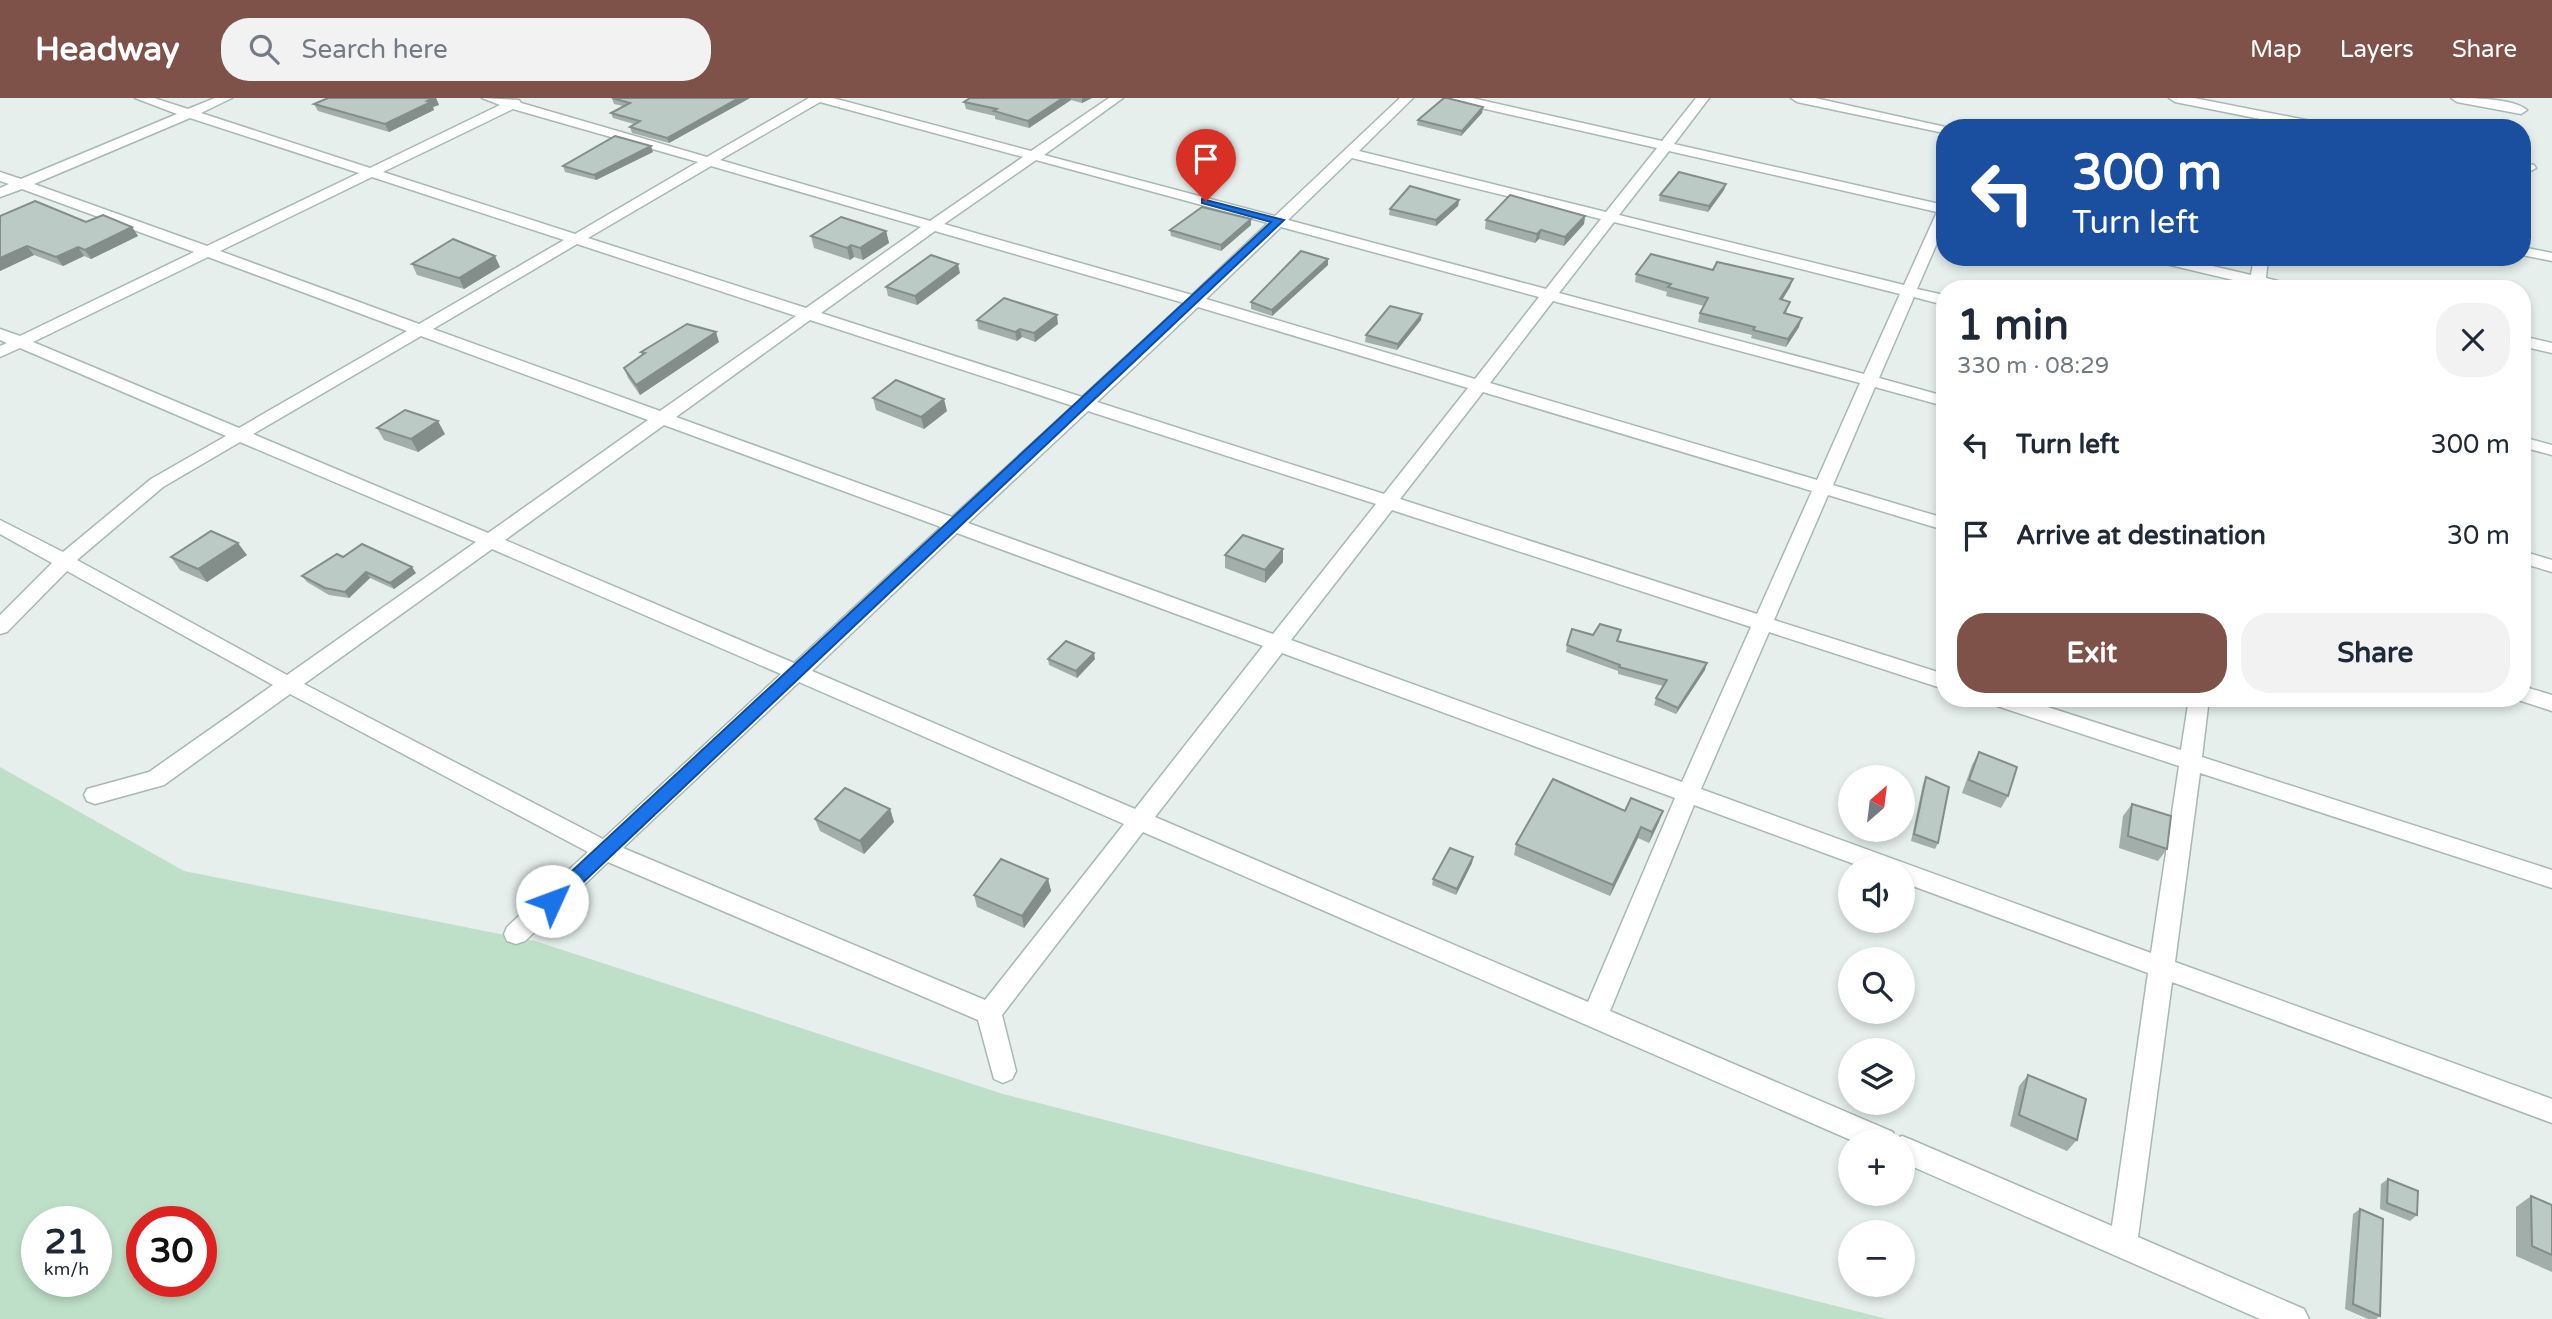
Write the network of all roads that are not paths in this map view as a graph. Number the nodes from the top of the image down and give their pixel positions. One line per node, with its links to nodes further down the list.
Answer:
1 (141, 98): 14 (street)
2 (226, 98): 14 (street)
3 (488, 98): 12 (street)
4 (819, 98): 19 (street); 20 (street)
5 (1117, 98): 19 (street)
6 (1407, 98): 18 (street)
7 (1455, 98): 17 (street)
8 (1703, 98): 17 (street)
9 (1797, 98): 16 (street)
10 (2175, 98): 15 (street)
11 (2457, 98): 13 (street)
12 (517, 101): 20 (street); 21 (street)
13 (2521, 110)
14 (190, 114): 21 (street); 23 (street)
15 (2260, 119)
16 (1936, 127)
17 (1667, 146): 25 (street); 26 (street)
18 (1350, 153): 26 (street); 27 (street)
19 (1034, 156): 27 (street); 28 (street)
20 (708, 162): 28 (street); 30 (street)
21 (371, 173): 30 (street); 31 (street)
22 (0, 176): 23 (street)
23 (22, 184): 24 (street); 31 (street)
24 (0, 193)
25 (1936, 208)
26 (1611, 218): 36 (street); 37 (street)
27 (1279, 220): 37 (street); 39 (street)
28 (932, 226): 39 (street); 40 (street)
29 (1936, 229): 36 (street)
30 (575, 239): 40 (street); 41 (street)
31 (207, 252): 41 (street); 43 (street)
32 (2531, 253): 33 (street)
33 (2552, 257)
34 (2187, 266): 35 (street)
35 (2239, 280)
36 (1909, 291): 38 (street); 47 (street)
37 (1549, 293): 47 (street); 48 (street)
38 (1936, 298)
39 (1195, 301): 48 (street); 50 (street)
40 (810, 315): 50 (street); 51 (street)
41 (420, 329): 51 (street); 52 (street)
42 (0, 334): 43 (street)
43 (21, 342): 46 (street); 52 (street)
44 (2531, 343): 45 (street)
45 (2552, 348)
46 (0, 352)
47 (1870, 381): 49 (street); 55 (street)
48 (1480, 385): 55 (street); 56 (street)
49 (1936, 399)
50 (1084, 403): 56 (street); 58 (street)
51 (664, 418): 58 (street); 60 (street)
52 (241, 435): 60 (street); 62 (street)
53 (2531, 444): 54 (street)
54 (2552, 450)
55 (1824, 488): 57 (street); 64 (street)
56 (1390, 502): 64 (street); 66 (street)
57 (1936, 522)
58 (955, 525): 66 (street); 67 (street)
59 (0, 526): 62 (street)
60 (491, 541): 67 (street); 69 (street)
61 (2531, 560): 63 (street)
62 (64, 562): 65 (street); 69 (street)
63 (2552, 566)
64 (1764, 624): 68 (street); 75 (street)
65 (0, 627)
66 (1279, 643): 75 (street); 77 (street)
67 (796, 674): 77 (street); 78 (street)
68 (1936, 679)
69 (289, 685): 76 (street); 78 (street)
70 (2531, 697): 71 (street)
71 (2552, 703)
72 (2023, 707): 74 (street)
73 (2198, 707): 74 (street)
74 (2191, 762): 81 (street); 83 (street)
75 (1688, 793): 79 (street); 85 (street)
76 (95, 795)
77 (1141, 820): 84 (street); 85 (street)
78 (606, 851): 82 (street); 84 (street)
79 (1859, 856)
80 (1915, 877): 83 (street)
81 (2552, 879)
82 (516, 934)
83 (2160, 967): 87 (street); 90 (street)
84 (989, 1013): 86 (street)
85 (1595, 1016): 88 (street)
86 (1003, 1070)
87 (2552, 1111)
88 (1855, 1129)
89 (1915, 1155): 90 (street)
90 (2123, 1245): 91 (street)
91 (2294, 1319)

